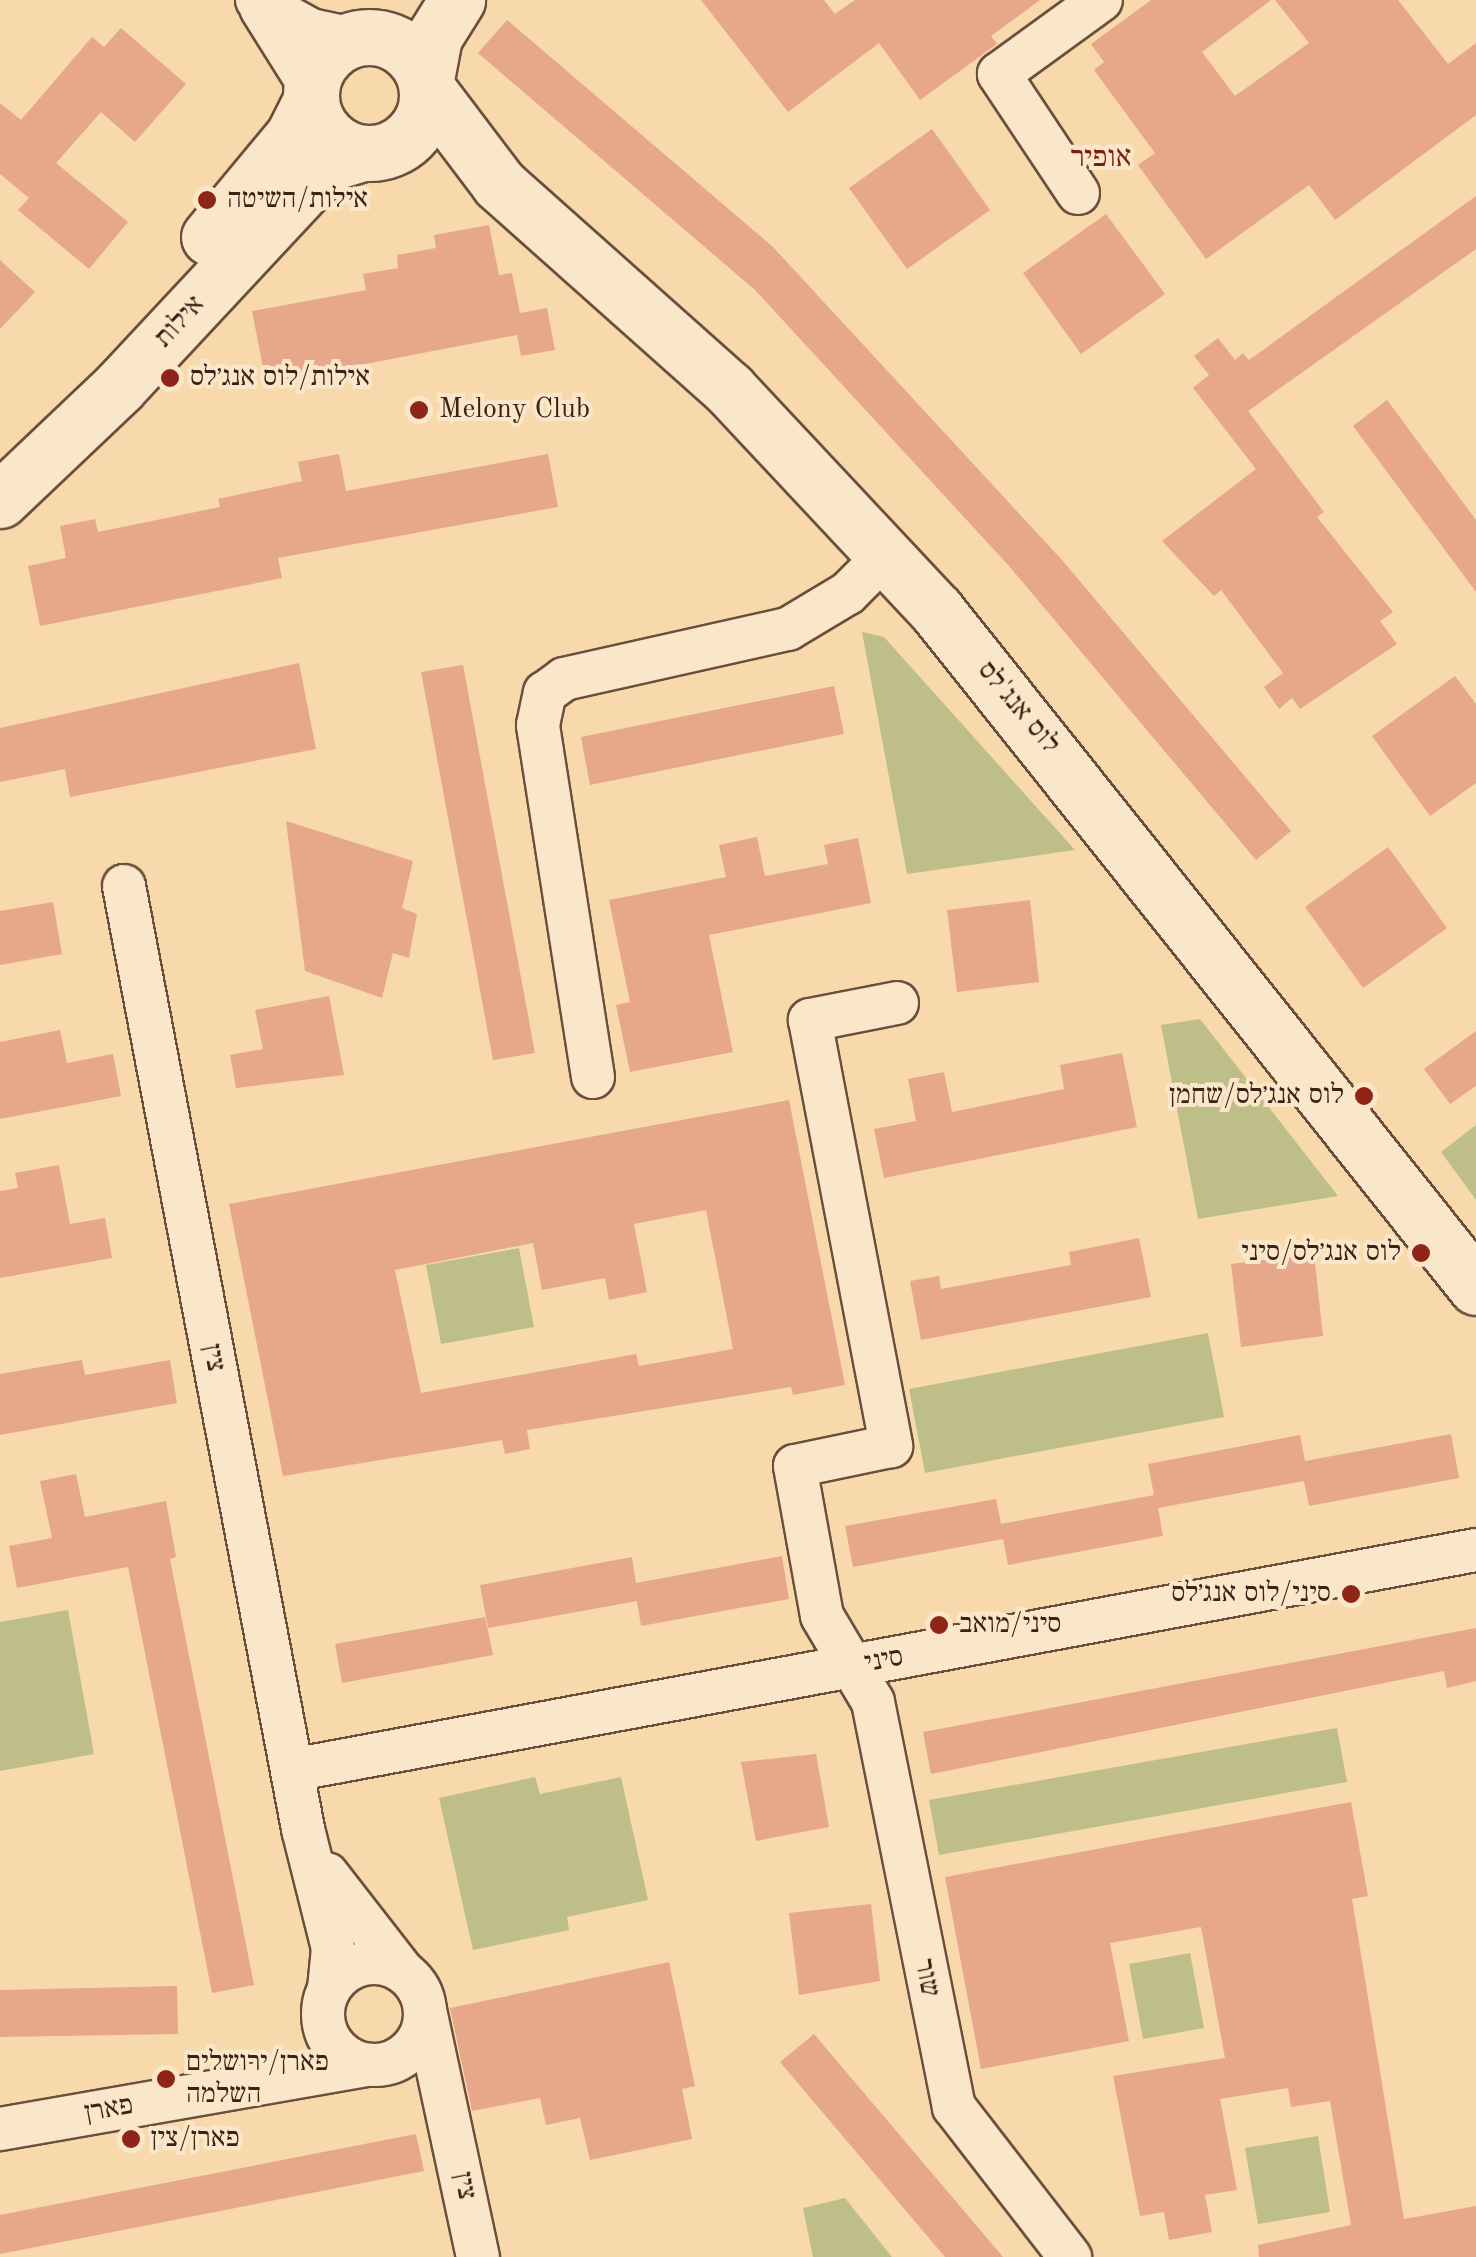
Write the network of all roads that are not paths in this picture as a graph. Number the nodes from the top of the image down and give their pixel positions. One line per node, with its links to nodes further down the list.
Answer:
1 (256, 0): 4 (street); 6 (street)
2 (456, 0): 5 (street)
3 (1100, 0): 9 (street)
4 (372, 25): 5 (street); 6 (street)
5 (426, 84): 7 (street); 8 (street, לוס אנג'לס)
6 (311, 94): 7 (street); 10 (street, אילות)
7 (374, 152): 8 (street, לוס אנג'לס); 11 (street, אילות)
8 (499, 184): 12 (street, לוס אנג'לס)
9 (1078, 193)
10 (0, 452)
11 (0, 500)
12 (887, 554): 15 (street); 16 (street, לוס אנג'לס)
13 (124, 886): 19 (street, צין)
14 (897, 1003): 18 (street, שור)
15 (593, 1076)
16 (1476, 1287)
17 (1476, 1550): 18 (street, סיני)
18 (850, 1667): 19 (street, סיני); 29 (street, שור)
19 (292, 1770): 20 (street, צין)
20 (303, 1829): 21 (street, צין); 22 (street, צין)
21 (403, 1972): 22 (street); 23 (street)
22 (326, 1998): 24 (street); 25 (street, פארן)
23 (425, 2010): 24 (street); 26 (street, צין)
24 (378, 2064): 25 (street, פארן); 26 (street)
25 (218, 2090): 27 (street, פארן)
26 (450, 2115): 28 (street, צין)
27 (0, 2130)
28 (478, 2257)
29 (1070, 2257)

